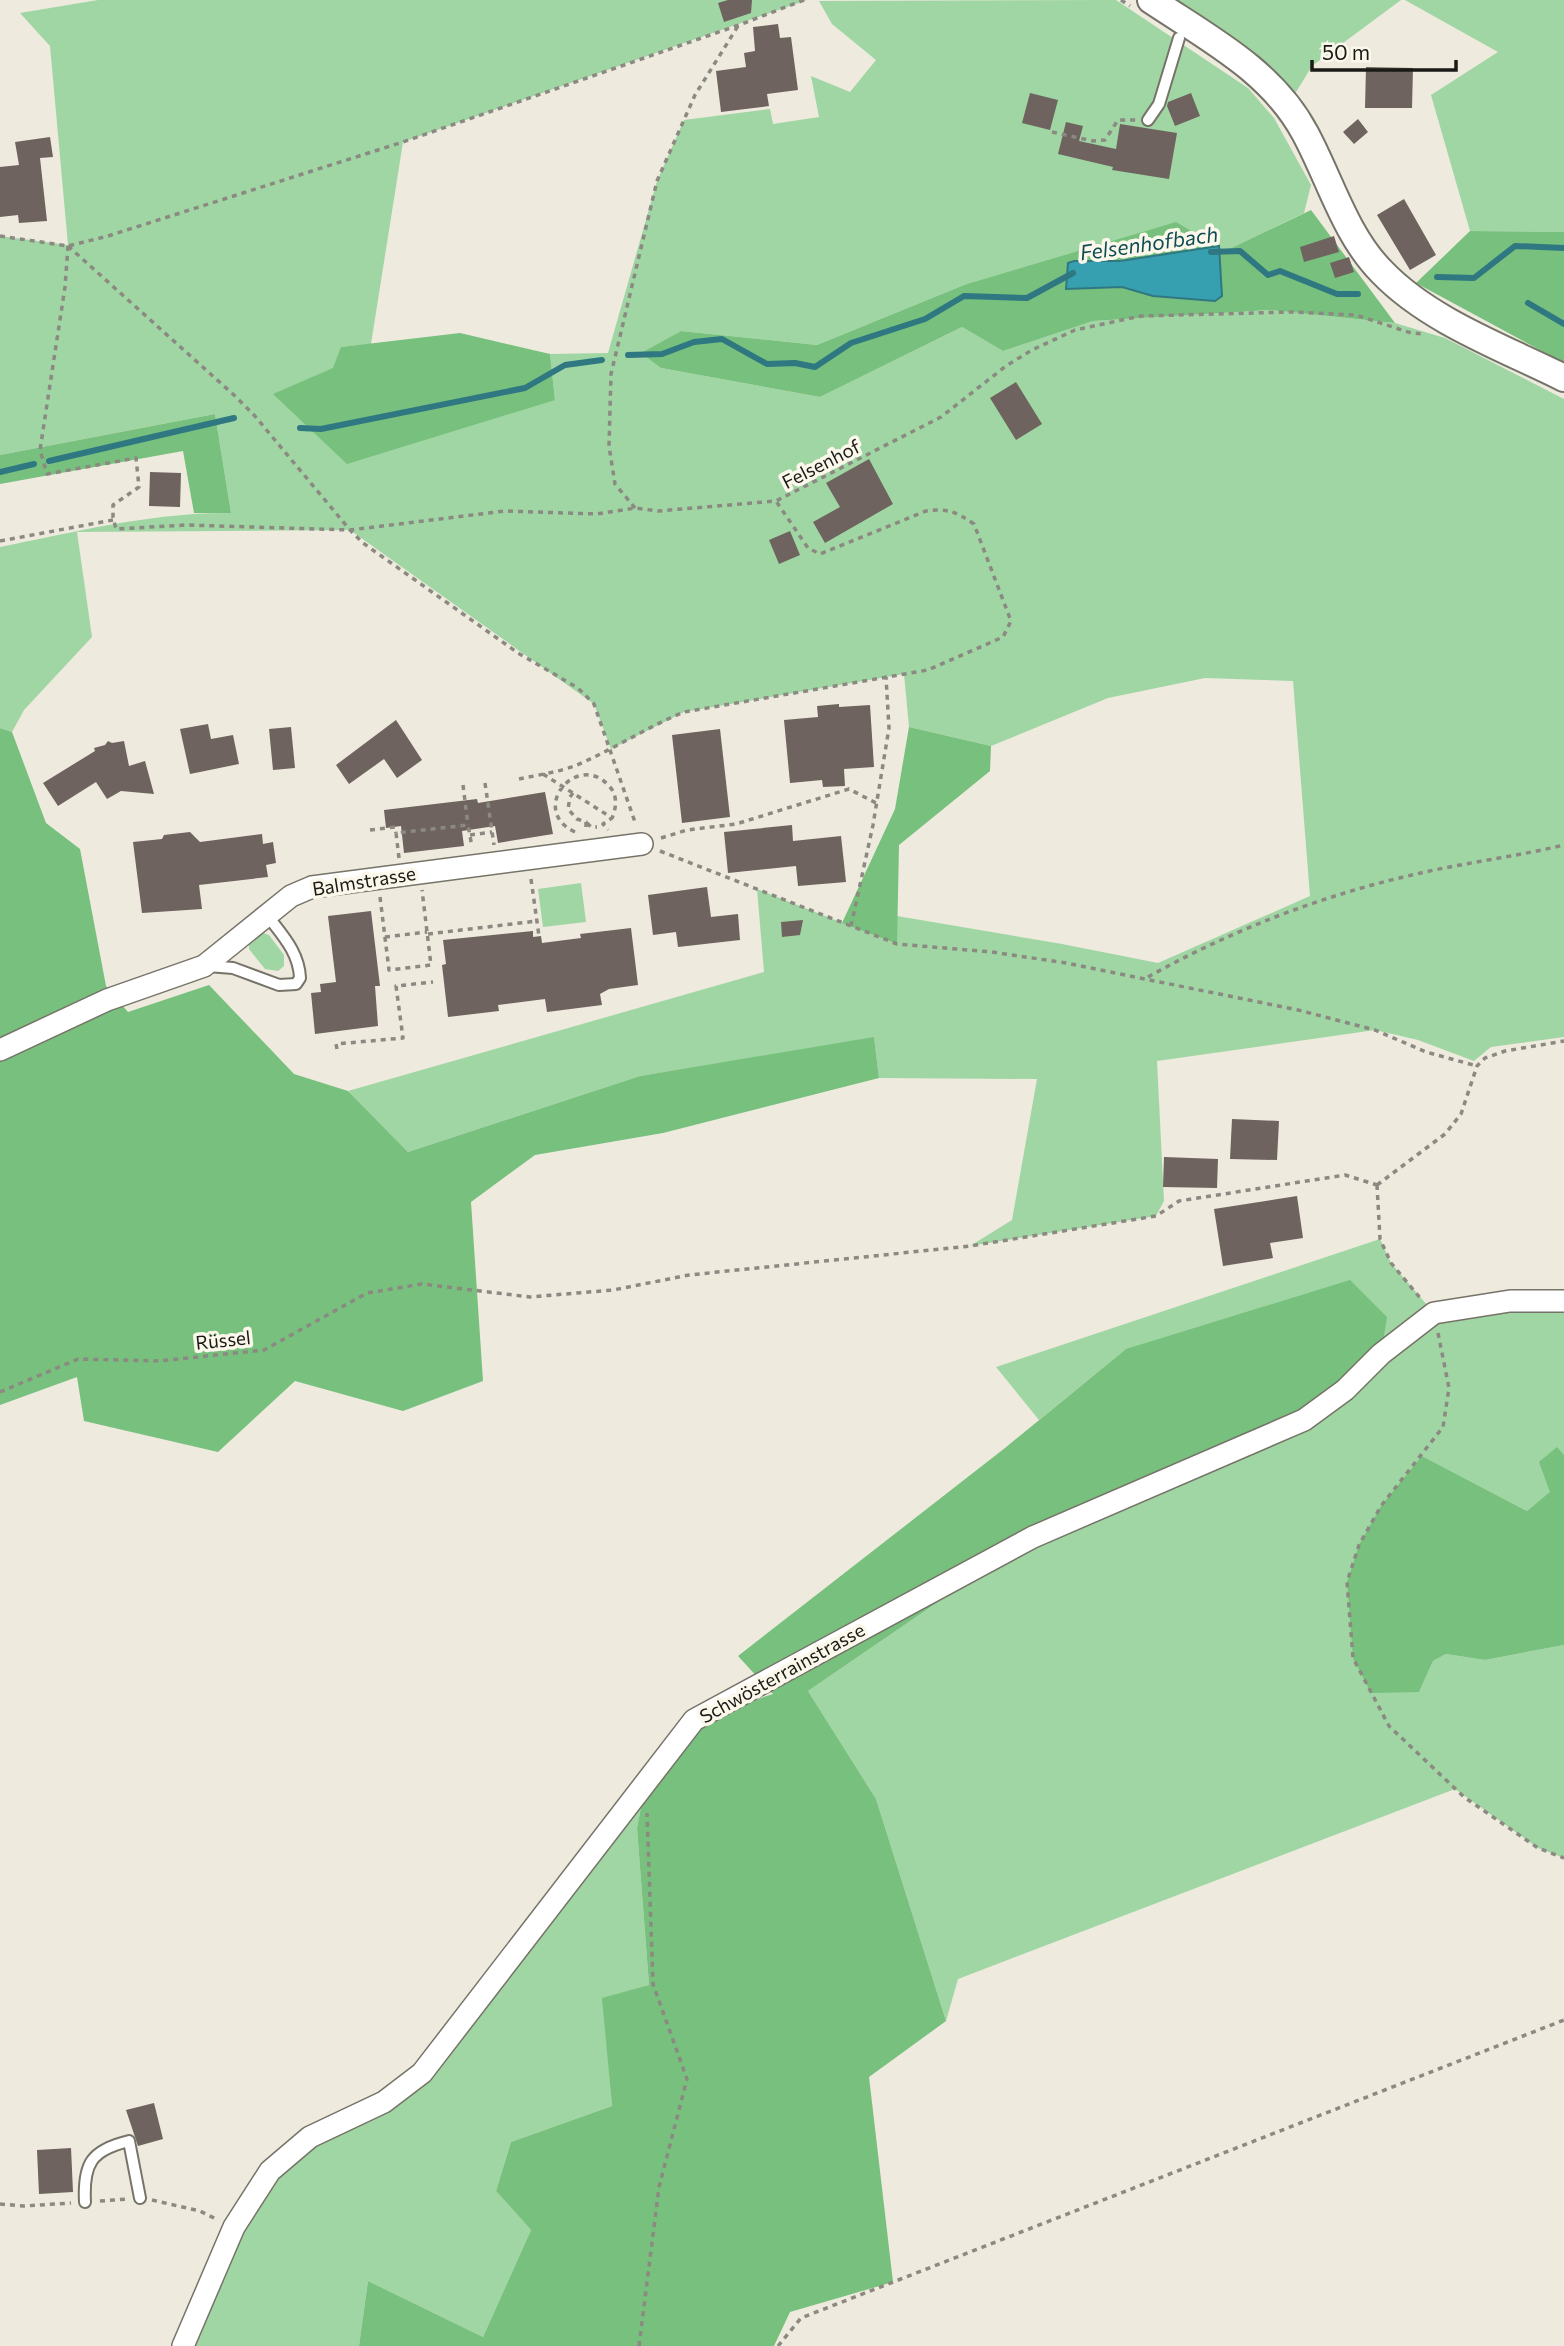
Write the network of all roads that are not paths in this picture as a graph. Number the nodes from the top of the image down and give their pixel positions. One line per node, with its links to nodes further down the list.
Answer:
1 (1151, 0): 4 (street)
2 (1179, 38): 3 (lane)
3 (1149, 120)
4 (1564, 378)
5 (632, 845): 6 (street, Balmstrasse)
6 (267, 915): 7 (street, Balmstrasse); 7 (lane)
7 (204, 966): 8 (street, Balmstrasse)
8 (0, 1050)
9 (1564, 1301): 12 (street, Schwösterrainstrasse)
10 (140, 2198): 11 (lane)
11 (85, 2202)
12 (183, 2346)

